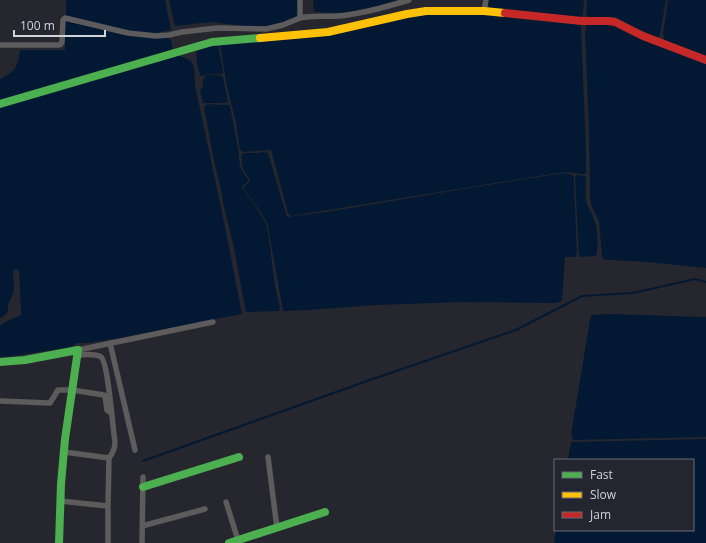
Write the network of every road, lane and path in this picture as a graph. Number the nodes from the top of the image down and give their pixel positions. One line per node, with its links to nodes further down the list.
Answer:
1 (300, 0): 5 (street)
2 (409, 0): 5 (street)
3 (486, 0): 4 (street)
4 (484, 12): 7 (street); 8 (street)
5 (300, 18): 6 (street)
6 (0, 45)
7 (706, 60)
8 (0, 104)
9 (213, 322): 10 (street)
10 (110, 343): 11 (street); 16 (street)
11 (77, 352): 12 (street); 13 (street); 15 (street)
12 (0, 362)
13 (72, 390): 14 (street); 15 (street); 17 (street)
14 (0, 401)
15 (111, 413): 20 (street)
16 (135, 450)
17 (64, 452): 20 (street); 23 (street)
18 (239, 457): 22 (street)
19 (268, 457): 29 (street)
20 (109, 458): 25 (street)
21 (143, 477): 22 (street)
22 (143, 487): 28 (street)
23 (60, 501): 25 (street); 31 (street)
24 (226, 502): 30 (street)
25 (108, 506): 32 (street)
26 (204, 509): 28 (street)
27 (325, 512): 29 (street)
28 (142, 526): 33 (street)
29 (277, 528): 30 (street)
30 (238, 540): 34 (street)
31 (59, 543)
32 (108, 543)
33 (142, 543)
34 (229, 543)

